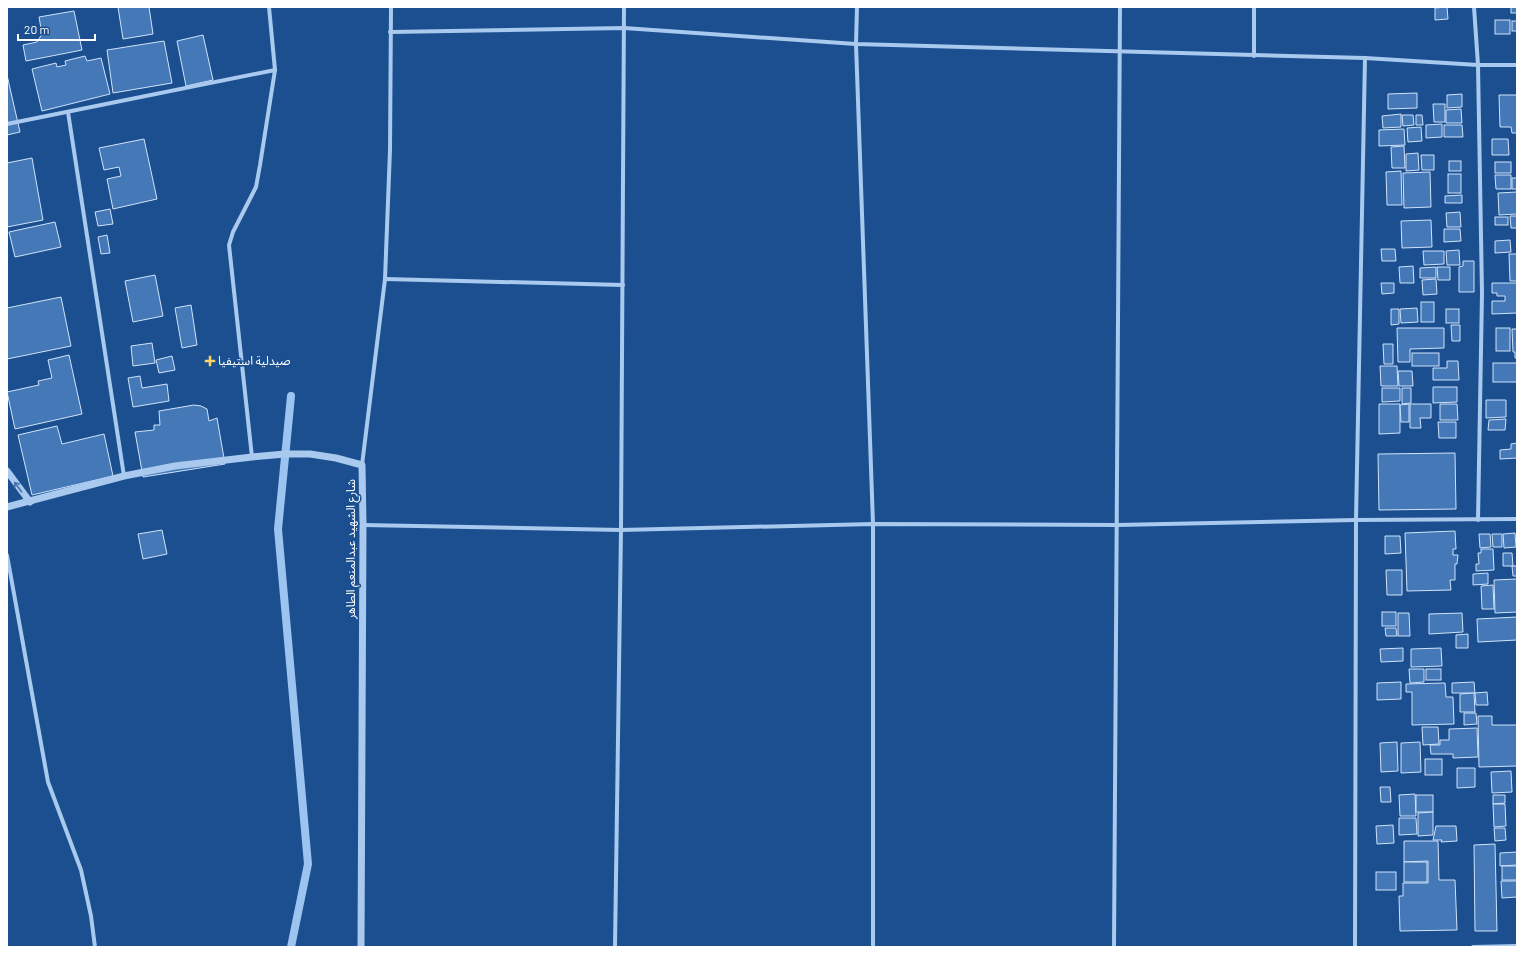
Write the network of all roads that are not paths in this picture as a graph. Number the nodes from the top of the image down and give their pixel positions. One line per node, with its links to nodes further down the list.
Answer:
1 (269, 7): 16 (street)
2 (391, 7): 9 (street)
3 (624, 7): 8 (street)
4 (857, 7): 10 (street)
5 (1120, 7): 11 (street)
6 (1254, 7): 12 (street)
7 (1474, 7): 14 (street)
8 (624, 28): 9 (street); 10 (street); 20 (street)
9 (390, 32): 19 (street)
10 (856, 44): 11 (street); 30 (street)
11 (1119, 51): 12 (street); 32 (street)
12 (1254, 56): 13 (street)
13 (1364, 58): 14 (street); 28 (street)
14 (1478, 65): 15 (street); 29 (street)
15 (1517, 65)
16 (275, 70): 17 (street); 21 (street)
17 (68, 112): 18 (street); 24 (street)
18 (7, 124)
19 (385, 279): 20 (street); 22 (street)
20 (623, 285): 33 (street)
21 (252, 457): 22 (street, شارع الشهيد عبدالمنعم الطاهر); 24 (street, شارع الشهيد عبدالمنعم الطاهر)
22 (362, 465): 31 (street, شارع الشهيد عبدالمنعم الطاهر)
23 (7, 471): 25 (street, one-way to 23)
24 (124, 476): 25 (street, شارع الشهيد عبدالمنعم الطاهر)
25 (30, 502): 26 (street, شارع الشهيد عبدالمنعم الطاهر)
26 (7, 507)
27 (1517, 519): 29 (street)
28 (1356, 520): 29 (street); 32 (street); 41 (street)
29 (1478, 520)
30 (873, 524): 32 (street); 33 (street); 39 (street)
31 (363, 525): 33 (street); 37 (street, شارع الشهيد عبدالمنعم الطاهر)
32 (1117, 525): 40 (street)
33 (621, 530): 38 (street)
34 (7, 555): 36 (street)
35 (1517, 946): 42 (street)
36 (95, 947)
37 (361, 947)
38 (615, 947)
39 (873, 947)
40 (1114, 947)
41 (1355, 947)
42 (1472, 947)

